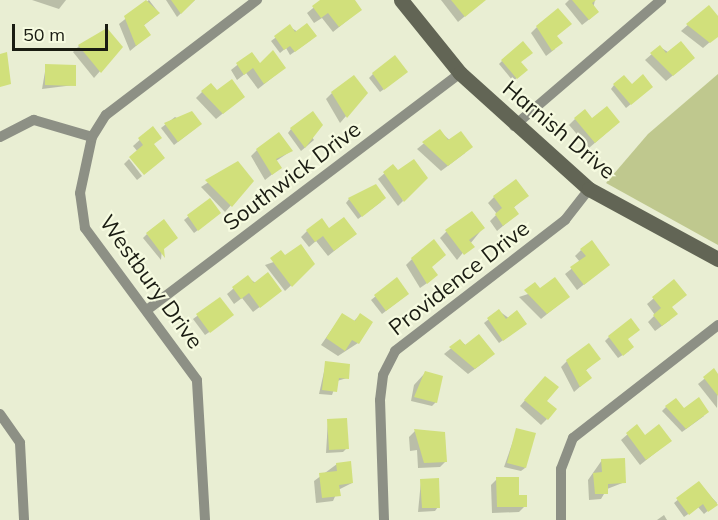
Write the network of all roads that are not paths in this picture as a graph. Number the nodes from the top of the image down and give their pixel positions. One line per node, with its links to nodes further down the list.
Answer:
1 (257, 0): 7 (street, Westbury Drive)
2 (401, 0): 4 (street, Harnish Drive)
3 (661, 0): 5 (street)
4 (460, 73): 5 (street, Harnish Drive); 10 (street, Southwick Drive)
5 (514, 126): 8 (street, Harnish Drive)
6 (0, 137): 7 (street)
7 (92, 137): 10 (street, Westbury Drive)
8 (589, 189): 9 (street, Harnish Drive); 15 (street, Providence Drive)
9 (718, 259)
10 (147, 309): 14 (street, Westbury Drive)
11 (718, 325): 16 (street)
12 (0, 414): 13 (street)
13 (24, 520)
14 (206, 520)
15 (384, 520)
16 (561, 520)

